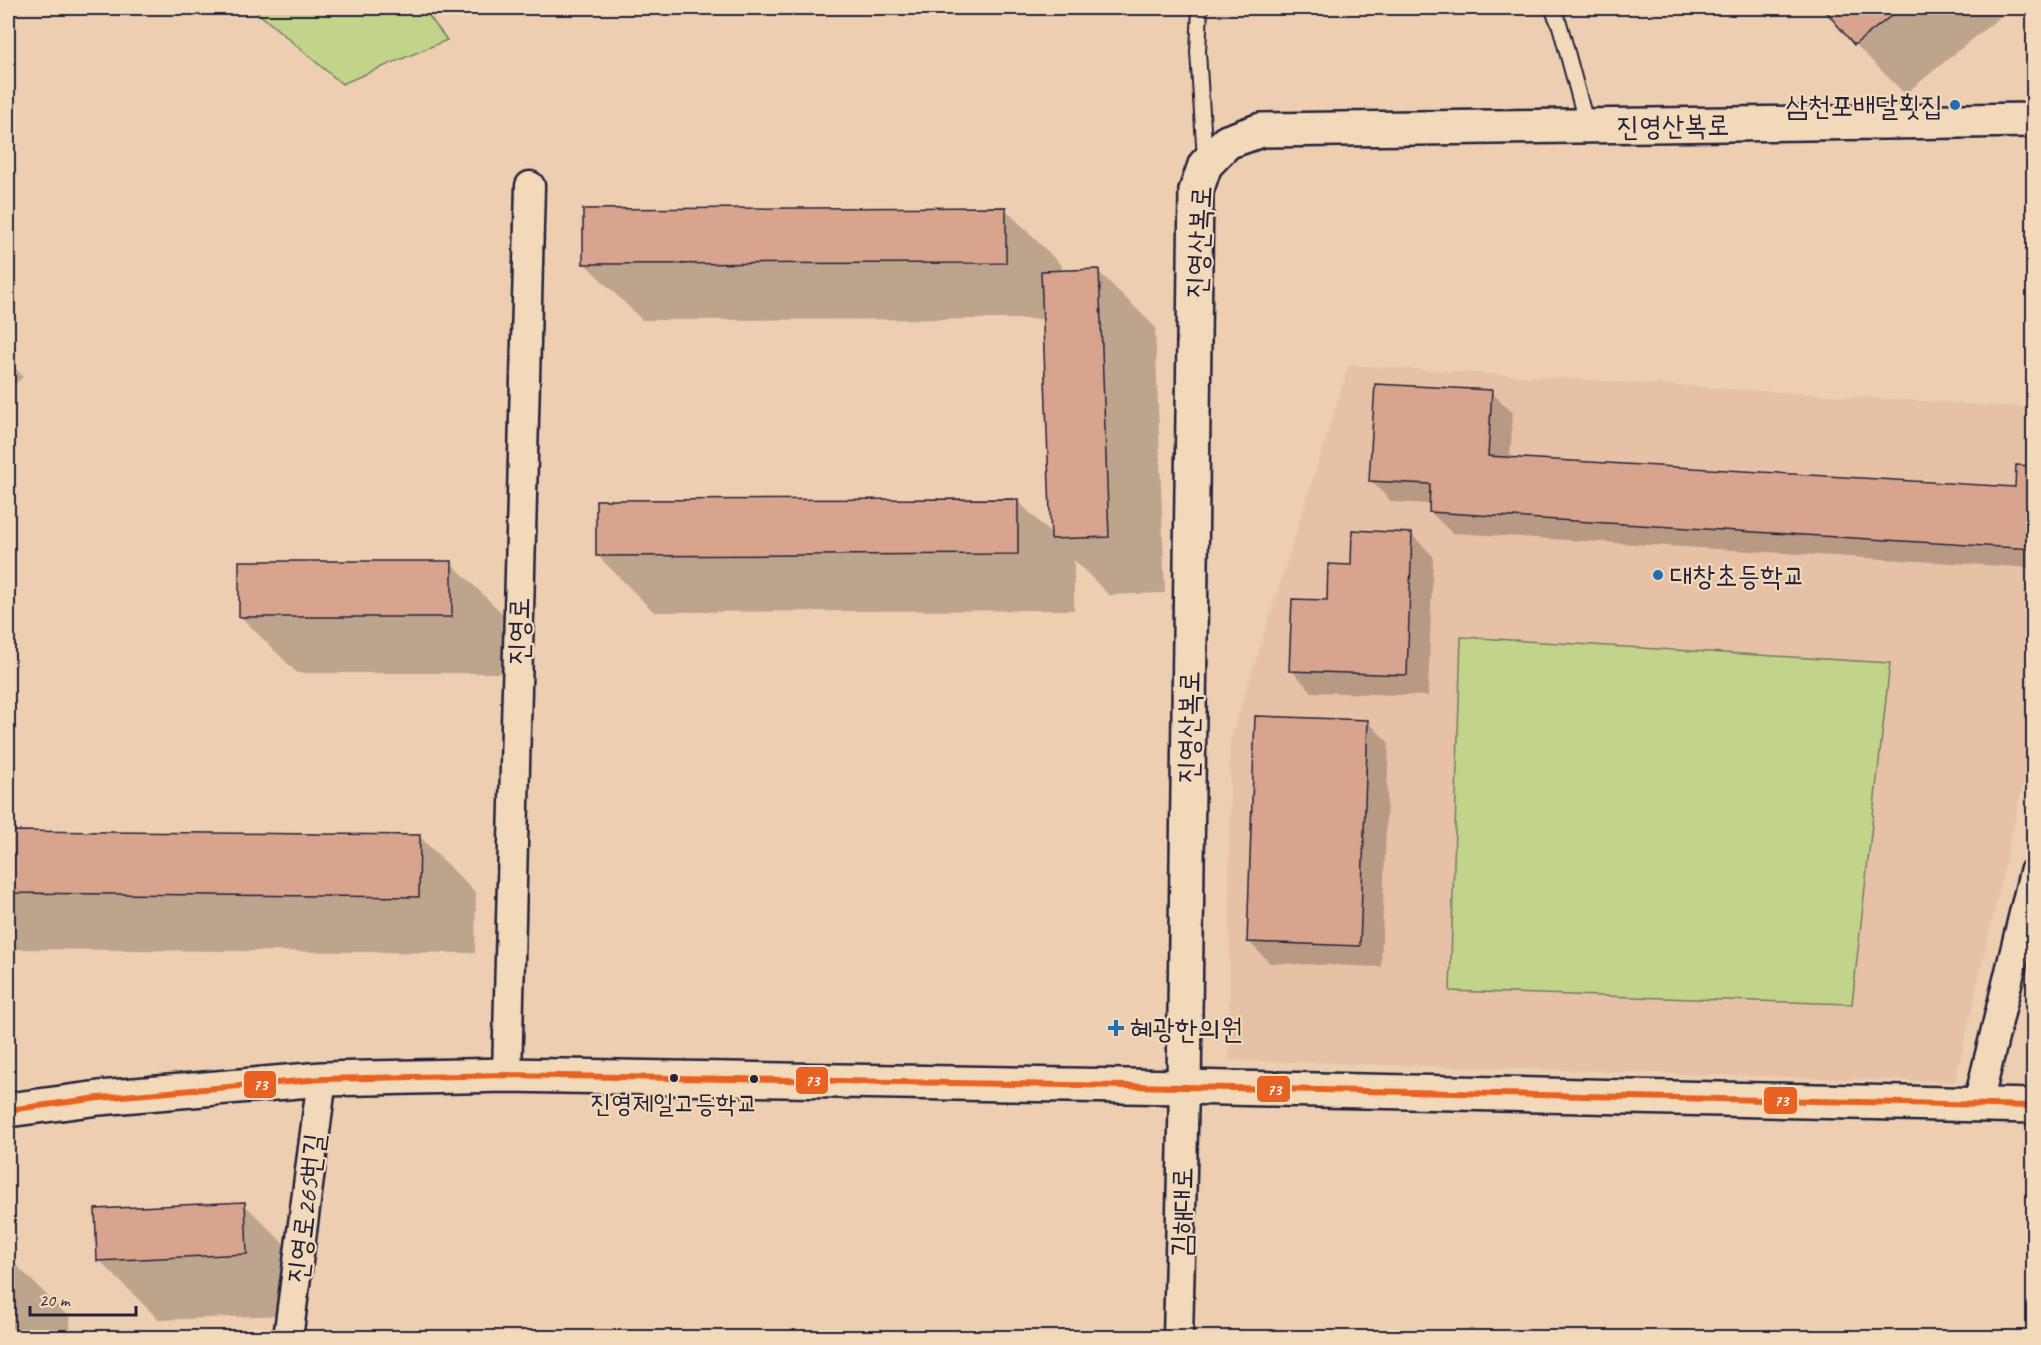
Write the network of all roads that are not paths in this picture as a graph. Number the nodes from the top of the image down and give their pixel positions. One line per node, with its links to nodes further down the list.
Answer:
1 (1200, 8): 5 (lane)
2 (1552, 8): 4 (lane)
3 (2034, 120): 4 (main road, 진영산복로)
4 (1587, 126): 5 (main road, 진영산복로)
5 (1205, 165): 10 (main road, 진영산복로)
6 (530, 186): 8 (street, 진영로)
7 (2034, 872): 11 (street)
8 (507, 1075): 9 (main road); 10 (main road)
9 (322, 1079): 13 (main road); 14 (street, 진영로265번길)
10 (1184, 1087): 11 (main road); 15 (street, 김해대로)
11 (1978, 1104): 12 (main road)
12 (2034, 1106)
13 (8, 1110)
14 (288, 1338)
15 (1178, 1338)

